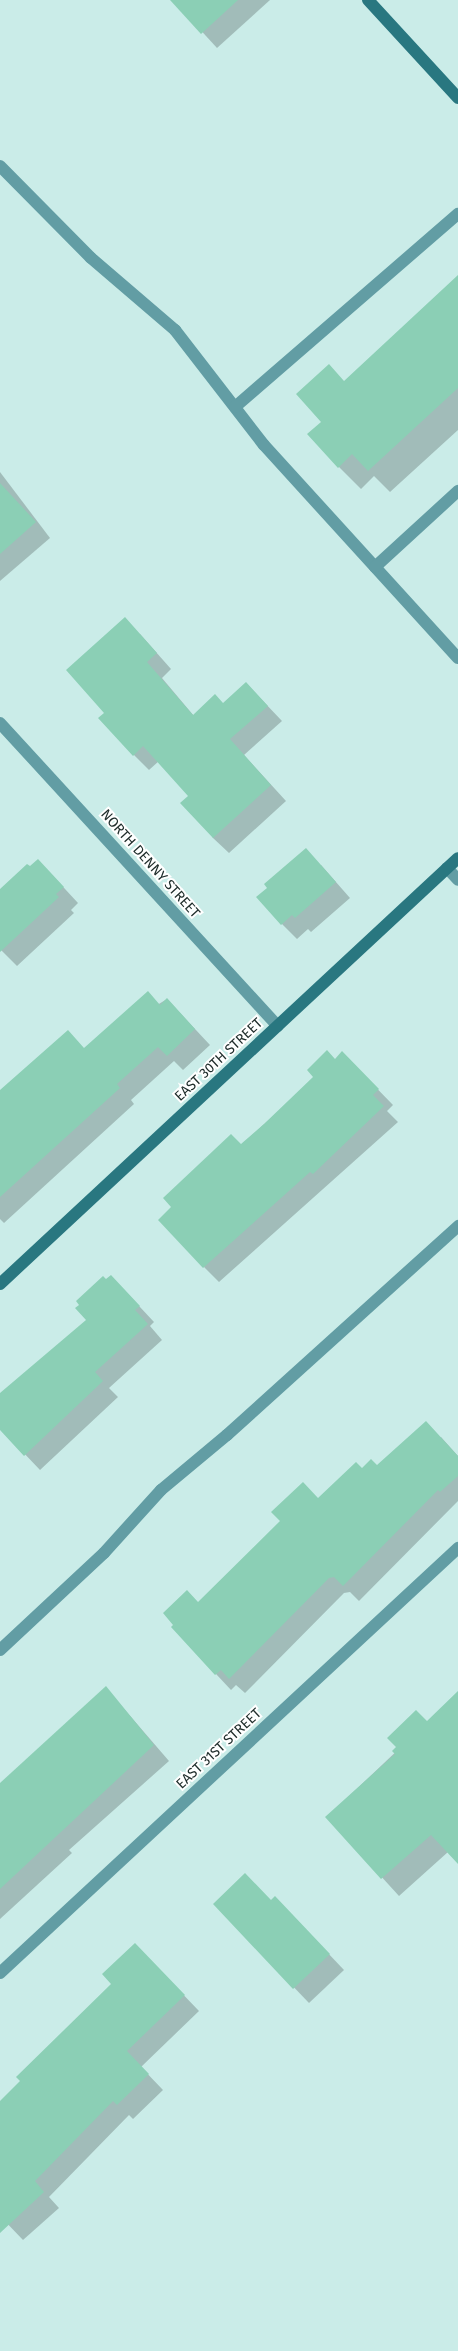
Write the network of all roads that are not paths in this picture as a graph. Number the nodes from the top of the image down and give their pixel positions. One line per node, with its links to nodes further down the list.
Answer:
1 (368, 0): 2 (main road)
2 (458, 98)
3 (0, 166): 5 (street)
4 (458, 214): 5 (street)
5 (235, 407): 7 (street)
6 (458, 491): 7 (street)
7 (375, 567): 8 (street)
8 (458, 658)
9 (0, 723): 13 (street, NORTH DENNY STREET)
10 (458, 858): 11 (main road, EAST 30TH STREET)
11 (447, 868): 12 (street); 13 (main road, EAST 30TH STREET)
12 (458, 880)
13 (278, 1026): 15 (main road, EAST 30TH STREET)
14 (458, 1226): 17 (street)
15 (1, 1281)
16 (458, 1548): 18 (street, EAST 31ST STREET)
17 (0, 1650)
18 (0, 1972)

